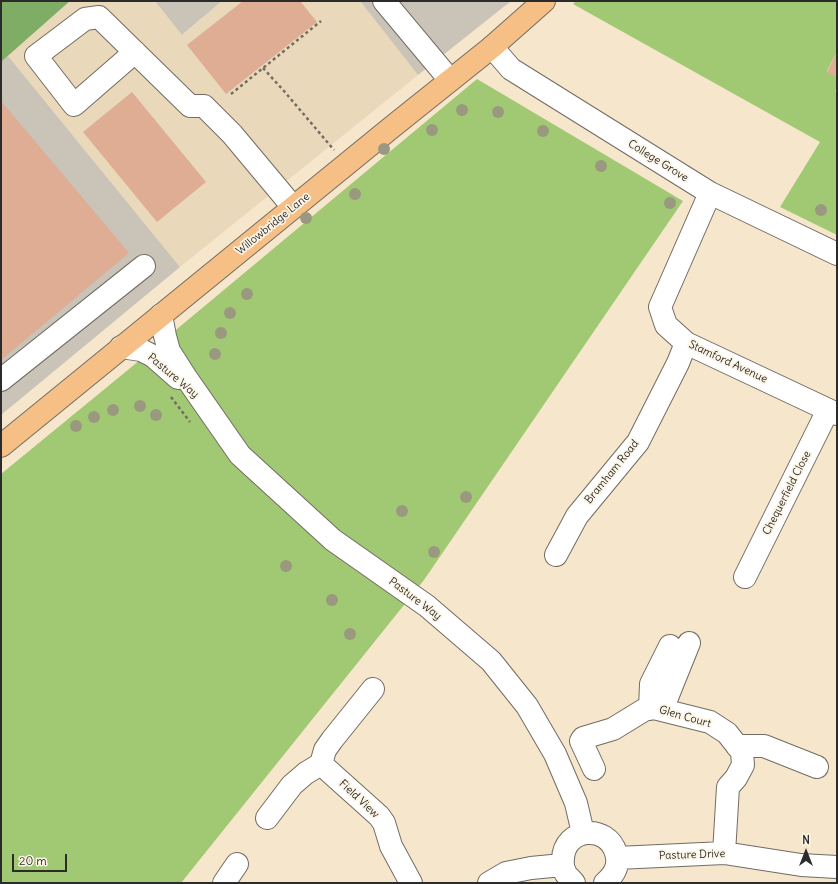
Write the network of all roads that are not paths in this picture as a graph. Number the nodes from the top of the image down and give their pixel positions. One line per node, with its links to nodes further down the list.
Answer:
1 (384, 1): 5 (street)
2 (544, 1): 3 (main road, Willowbridge Lane)
3 (492, 47): 5 (main road, Willowbridge Lane); 6 (street, College Grove)
4 (135, 52): 7 (street)
5 (450, 80): 7 (main road, Willowbridge Lane)
6 (710, 193): 8 (street, College Grove); 11 (street, Stamford Avenue)
7 (293, 207): 10 (main road, Willowbridge Lane)
8 (837, 254)
9 (144, 266): 13 (street)
10 (161, 315): 12 (main road, Willowbridge Lane); 14 (street, Pasture Way)
11 (686, 343): 15 (street, Stamford Avenue); 17 (street, Bramham Road)
12 (121, 347): 14 (street, Pasture Way); 16 (main road, Willowbridge Lane)
13 (1, 380)
14 (201, 399): 26 (street, Pasture Way)
15 (833, 412): 18 (street, Chequerfield Close)
16 (1, 446)
17 (555, 558)
18 (743, 579)
19 (373, 690): 22 (street)
20 (656, 710): 20 (street, Glen Court); 21 (street, Glen Court); 24 (street, Glen Court)
21 (737, 746): 23 (street); 27 (street, Glen Court)
22 (321, 764): 25 (street); 35 (street, Field View)
23 (817, 767)
24 (594, 769)
25 (267, 818)
26 (583, 833): 28 (street); 30 (street)
27 (724, 853): 28 (street, Pasture Drive); 32 (street, Pasture Drive)
28 (617, 858): 37 (street)
29 (237, 864): 34 (street)
30 (562, 865): 33 (street); 36 (street)
31 (837, 867): 32 (street, Pasture Drive)
32 (800, 874)
33 (501, 880)
34 (224, 882)
35 (411, 883)
36 (574, 883)
37 (605, 883)

